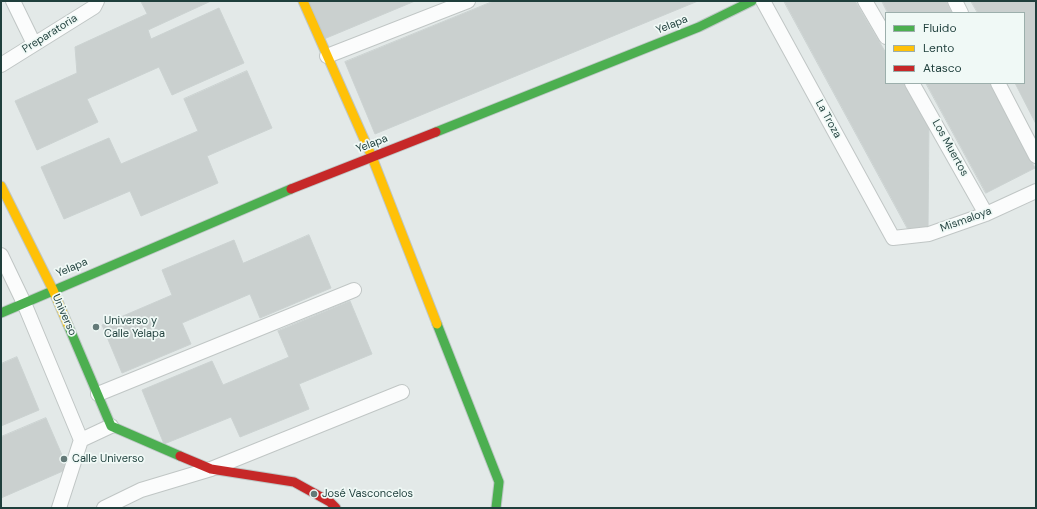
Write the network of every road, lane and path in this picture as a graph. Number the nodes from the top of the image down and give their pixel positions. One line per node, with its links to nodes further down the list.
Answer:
1 (13, 1): 11 (street)
2 (97, 1): 11 (street, Preparatoria)
3 (303, 1): 12 (street)
4 (468, 1): 12 (street)
5 (752, 1): 17 (street, Yelapa)
6 (763, 1): 21 (street, La Troza)
7 (865, 1): 10 (street)
8 (955, 1): 9 (street)
9 (960, 12)
10 (885, 35)
11 (34, 44): 13 (street, Preparatoria)
12 (328, 56): 17 (street)
13 (1, 65)
14 (913, 84): 20 (street, Los Muertos)
15 (999, 84): 16 (street)
16 (1036, 156)
17 (372, 157): 23 (street, Yelapa); 35 (street)
18 (1, 186): 23 (street, Universo)
19 (1036, 191): 20 (street, Mismaloya)
20 (986, 214): 21 (street, Mismaloya)
21 (893, 238)
22 (1, 255): 25 (street)
23 (53, 290): 25 (street, Yelapa); 28 (street, Universo)
24 (354, 290): 28 (street)
25 (24, 303): 26 (street, Yelapa); 30 (street)
26 (1, 313)
27 (402, 392): 31 (street)
28 (98, 394): 29 (street, Universo)
29 (111, 426): 30 (street); 31 (street)
30 (81, 440): 32 (street)
31 (211, 468): 33 (street); 34 (street)
32 (59, 508)
33 (104, 508)
34 (336, 508)
35 (496, 508)

